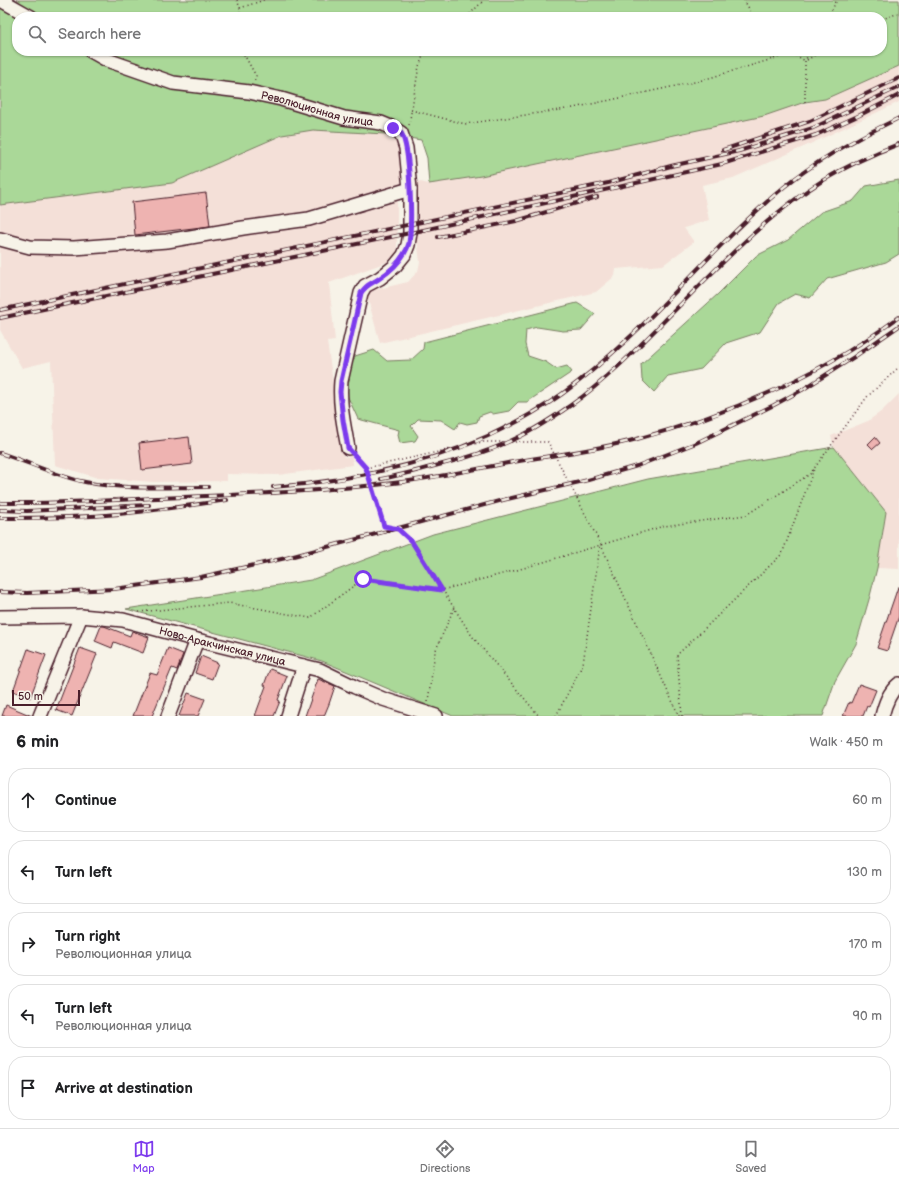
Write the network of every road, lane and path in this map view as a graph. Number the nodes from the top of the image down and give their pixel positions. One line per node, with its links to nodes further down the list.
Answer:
1 (1, 0): 8 (street)
2 (237, 0): 7 (path)
3 (264, 0): 7 (path)
4 (484, 0): 10 (path)
5 (744, 0): 11 (path)
6 (837, 0): 12 (path)
7 (240, 8): 9 (path)
8 (22, 12)
9 (240, 12)
10 (473, 12)
11 (751, 12)
12 (831, 12)
13 (899, 13): 14 (path)
14 (887, 18)
15 (99, 56): 23 (street, Революционная улица)
16 (245, 56): 23 (path)
17 (423, 56): 25 (path)
18 (786, 56): 25 (path)
19 (796, 56): 22 (path)
20 (808, 56): 22 (path)
21 (813, 56): 22 (path)
22 (805, 61): 24 (path)
23 (249, 92): 26 (street, Революционная улица)
24 (805, 102)
25 (411, 110): 26 (path)
26 (401, 133): 27 (street)
27 (410, 189): 28 (street); 30 (street)
28 (0, 239)
29 (899, 367): 31 (path)
30 (348, 448): 32 (path)
31 (815, 466): 33 (path); 49 (path)
32 (366, 468): 33 (path); 34 (path)
33 (600, 545): 34 (path); 47 (path); 48 (path)
34 (442, 590): 35 (path); 36 (path)
35 (454, 608): 42 (path); 46 (path)
36 (138, 612)
37 (81, 616): 38 (street, Ново-Аракчинская улица); 39 (street, Ново-Аракчинская улица); 43 (street)
38 (0, 617)
39 (197, 640): 40 (street, Ново-Аракчинская улица); 44 (street)
40 (304, 666): 42 (street, Ново-Аракчинская улица); 45 (street)
41 (899, 684): 50 (street)
42 (429, 715)
43 (40, 716)
44 (168, 716)
45 (288, 716)
46 (539, 716)
47 (556, 716)
48 (679, 716)
49 (682, 716)
50 (882, 716)

